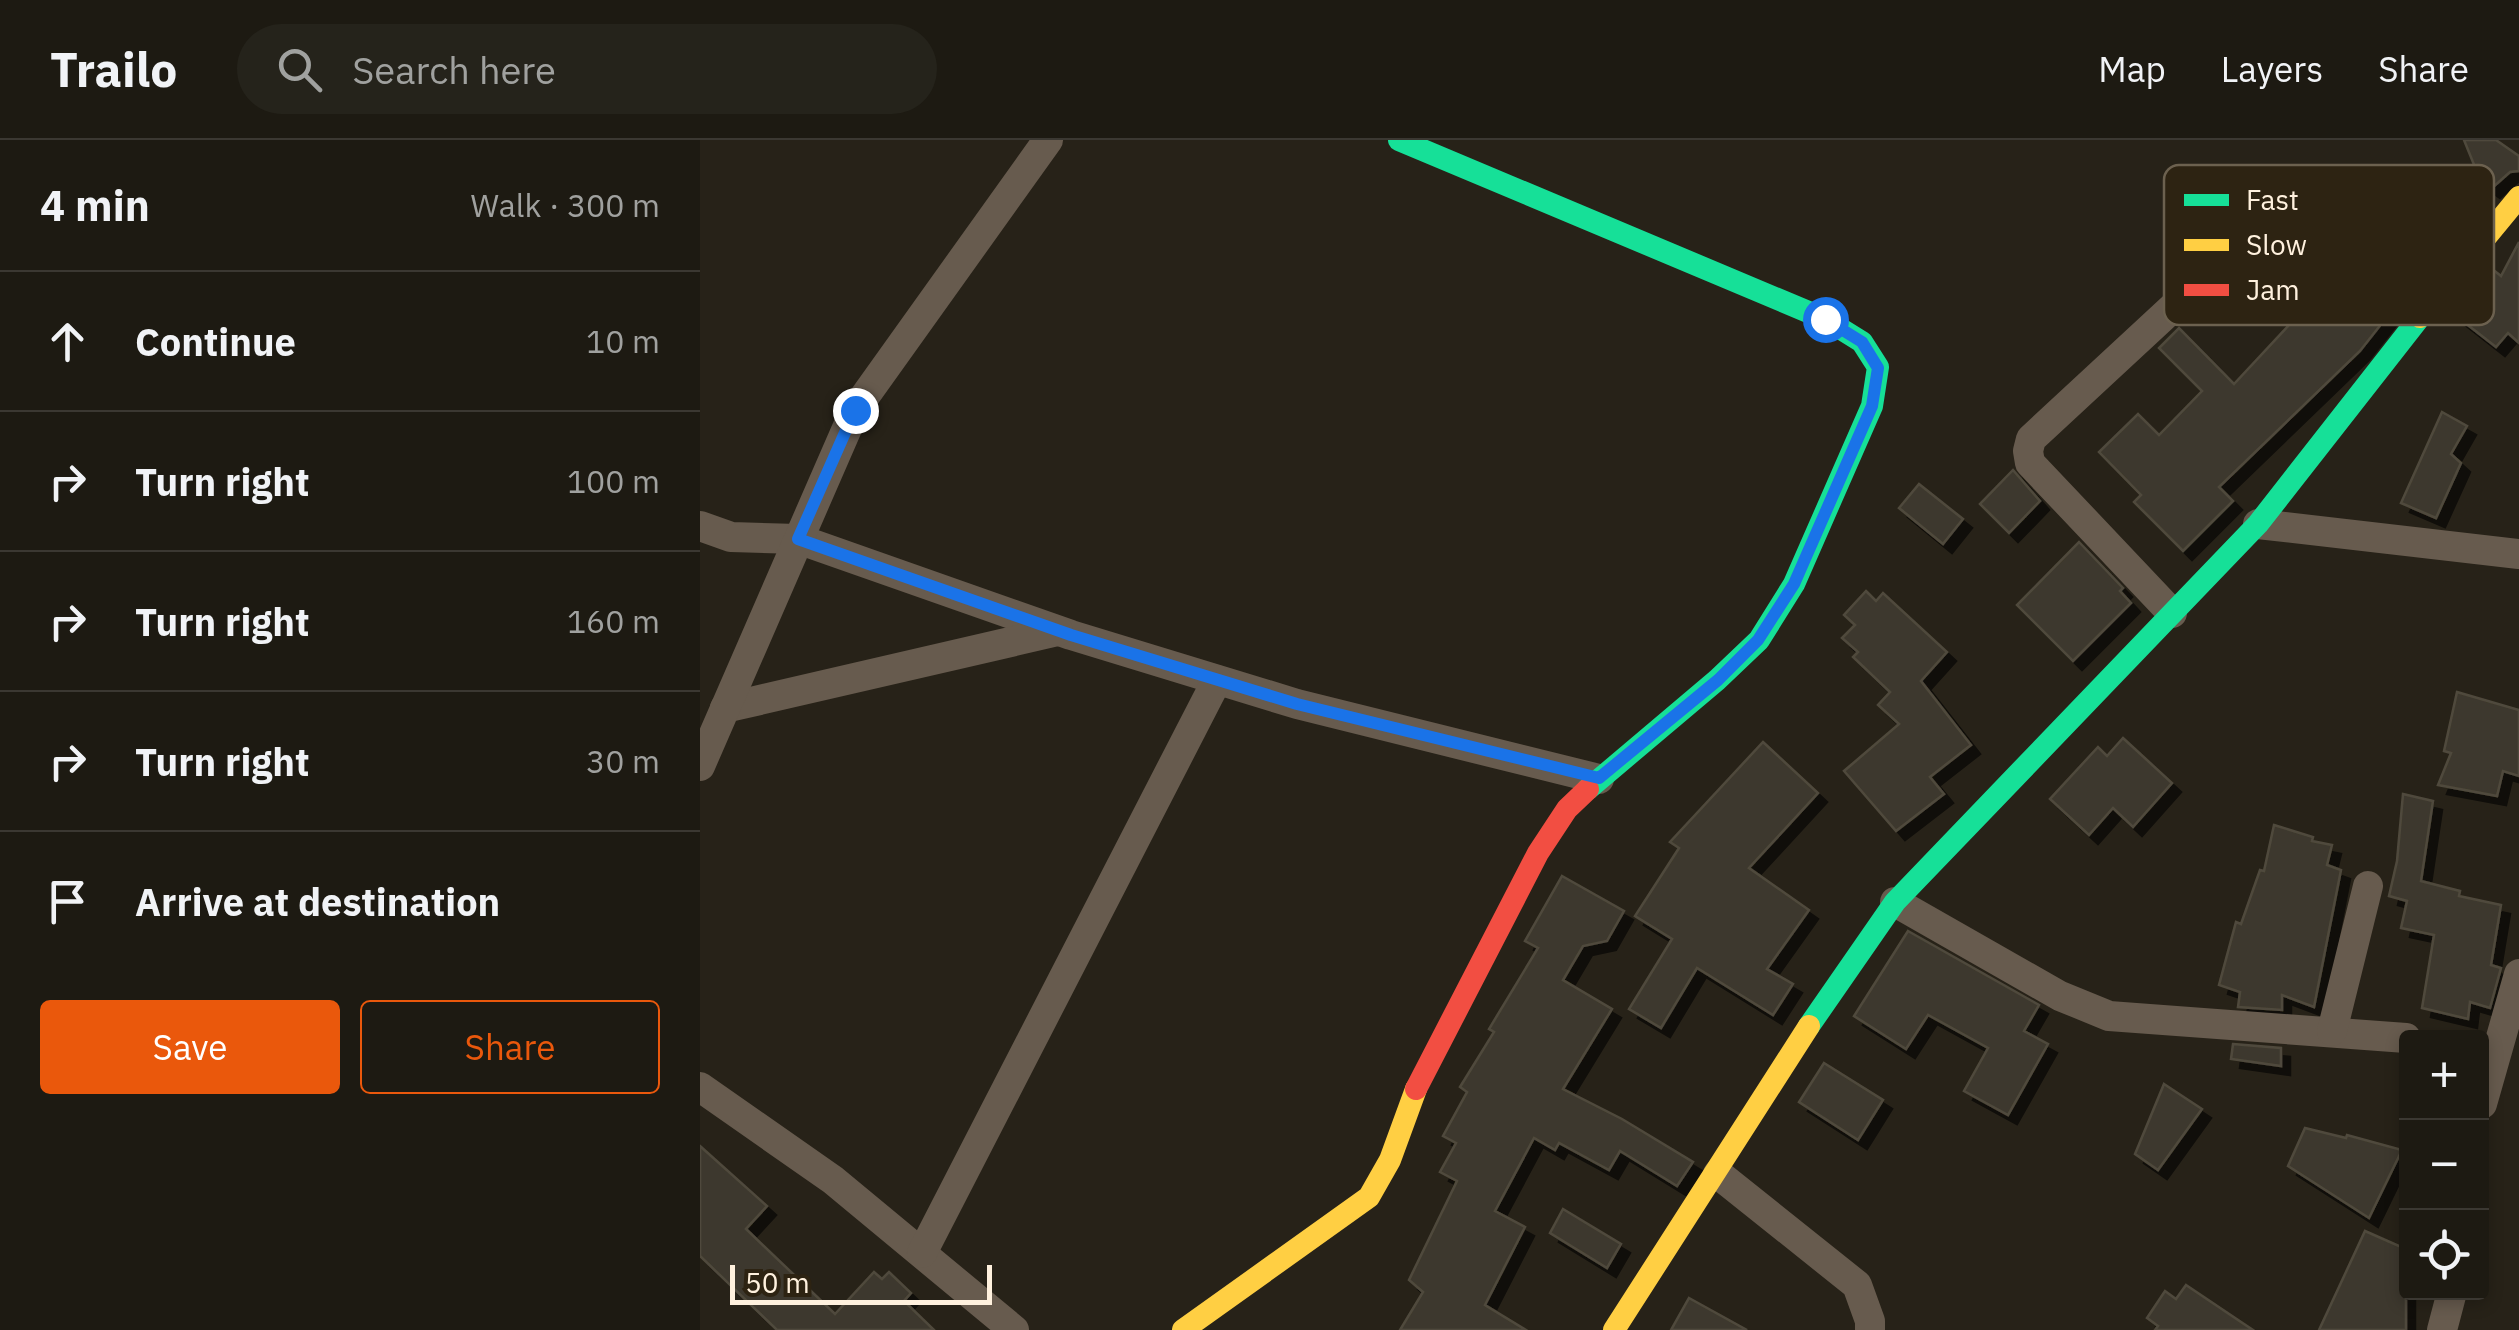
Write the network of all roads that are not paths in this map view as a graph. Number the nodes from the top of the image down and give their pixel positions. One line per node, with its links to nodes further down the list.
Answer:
1 (1048, 140): 9 (street)
2 (1400, 140): 16 (street)
3 (2519, 197): 4 (street)
4 (2494, 225)
5 (2164, 316): 11 (street)
6 (2414, 325): 7 (street)
7 (2258, 524): 10 (street); 11 (street)
8 (700, 526): 9 (street)
9 (798, 539): 12 (street); 14 (street)
10 (2519, 554)
11 (2172, 613): 18 (street)
12 (1058, 630): 13 (street); 14 (street)
13 (1217, 680): 16 (street); 25 (street)
14 (725, 708): 15 (street)
15 (700, 766)
16 (1599, 778): 28 (street)
17 (2368, 886): 20 (street)
18 (1895, 902): 20 (street); 24 (street)
19 (2519, 974): 22 (street)
20 (2332, 1031): 21 (street)
21 (2399, 1037)
22 (2490, 1046)
23 (700, 1088): 25 (street)
24 (1718, 1174): 29 (street); 30 (street)
25 (922, 1253): 27 (street)
26 (2450, 1300): 31 (street)
27 (1014, 1330)
28 (1183, 1330)
29 (1614, 1330)
30 (1870, 1330)
31 (2442, 1330)

